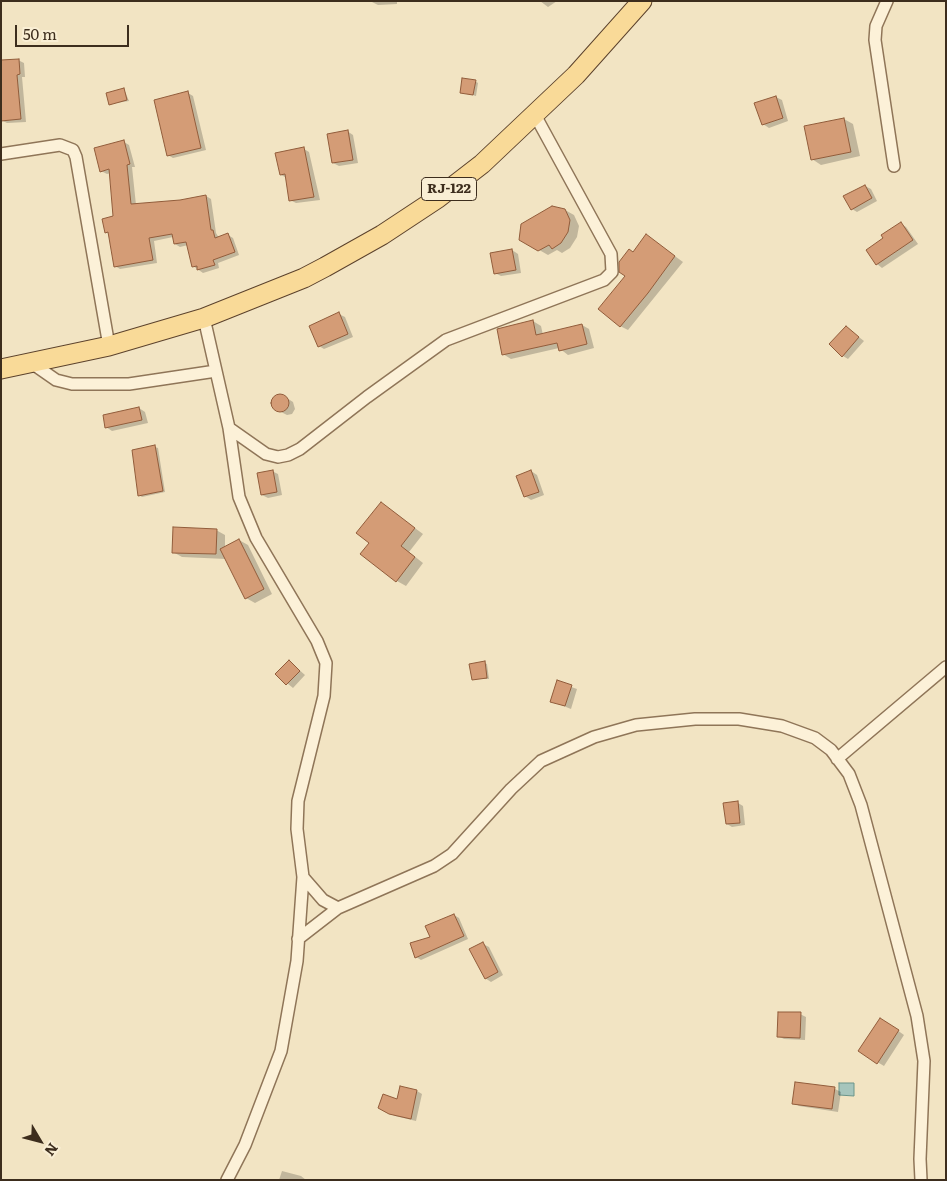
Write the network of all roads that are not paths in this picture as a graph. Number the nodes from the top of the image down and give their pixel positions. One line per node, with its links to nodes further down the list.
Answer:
1 (642, 1): 3 (main road, RJ-122)
2 (887, 1): 5 (street)
3 (535, 115): 6 (main road, RJ-122); 11 (street)
4 (1, 154): 7 (street)
5 (894, 166)
6 (204, 318): 7 (main road, RJ-122); 10 (street)
7 (109, 346): 8 (main road, RJ-122)
8 (32, 364): 9 (main road, RJ-122); 10 (street)
9 (1, 369)
10 (216, 371): 11 (street)
11 (229, 428): 14 (street)
12 (946, 667): 13 (street)
13 (837, 759): 15 (street); 18 (street)
14 (303, 877): 15 (street); 16 (street)
15 (338, 908): 16 (street)
16 (298, 939): 17 (street)
17 (227, 1180)
18 (922, 1180)

